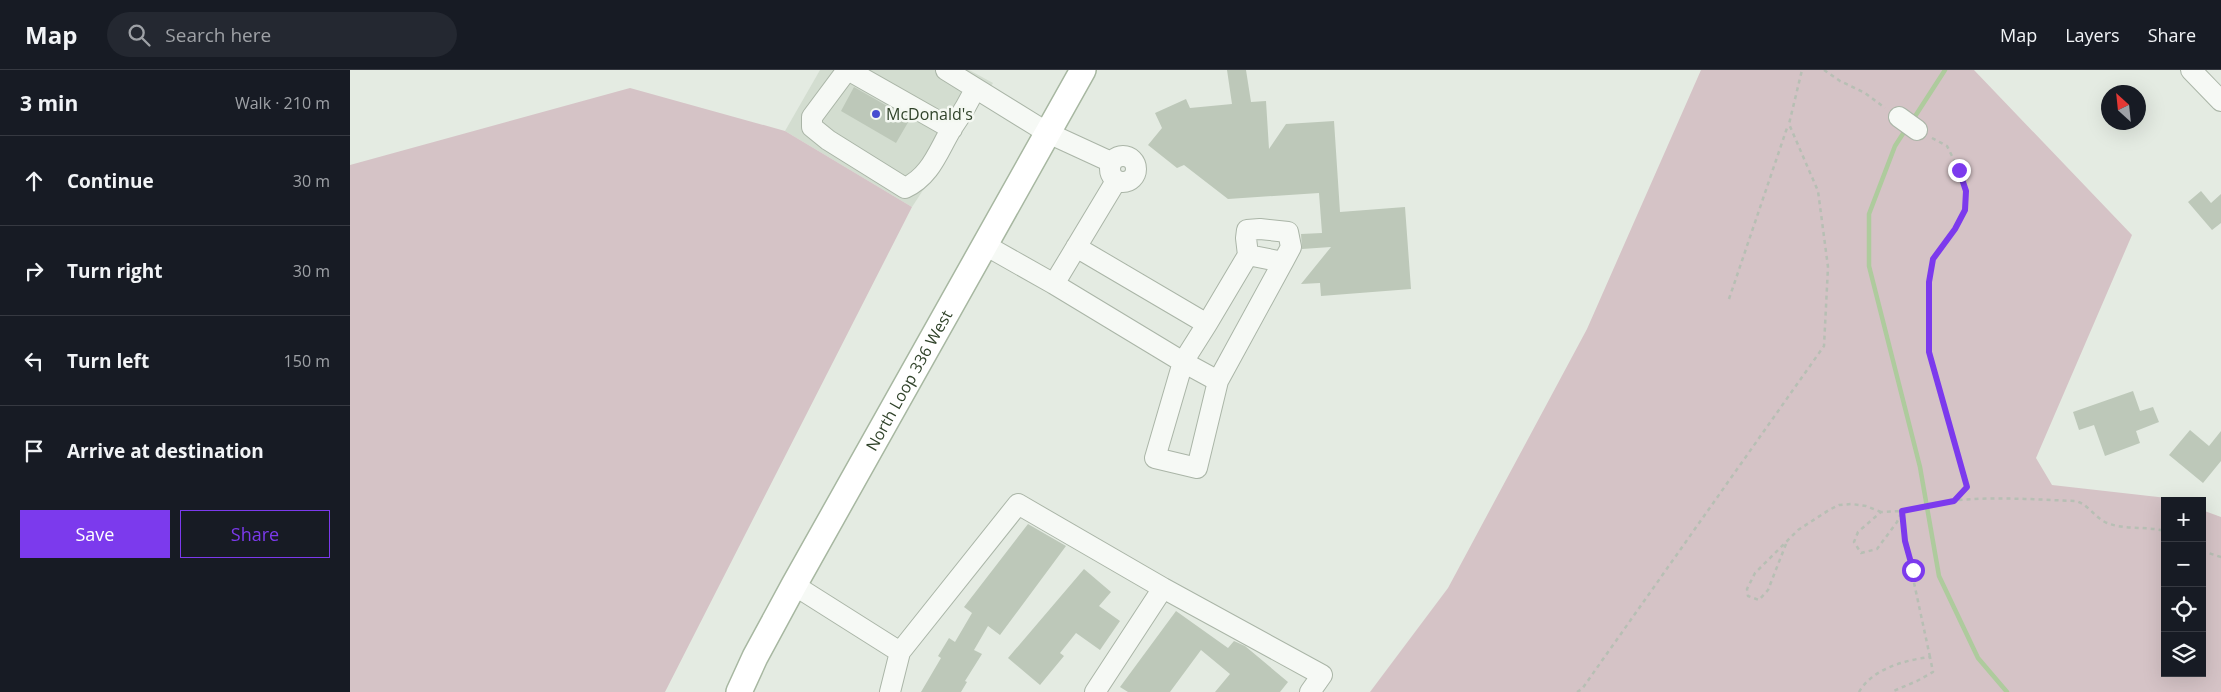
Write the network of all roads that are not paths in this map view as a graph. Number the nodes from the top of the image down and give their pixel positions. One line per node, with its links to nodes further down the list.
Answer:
1 (848, 70): 8 (street); 8 (street)
2 (946, 70): 5 (street)
3 (1083, 70): 10 (main road, North Loop 336 West)
4 (2191, 70): 6 (street)
5 (975, 88): 8 (street); 10 (street)
6 (2221, 101)
7 (1899, 117): 9 (street)
8 (952, 129)
9 (1917, 130)
10 (1048, 133): 11 (main road, North Loop 336 West); 12 (street)
11 (986, 245): 15 (street); 19 (main road, North Loop 336 West)
12 (1076, 248): 15 (street); 16 (street)
13 (1248, 255): 14 (street); 14 (street); 16 (street)
14 (1283, 262): 18 (street)
15 (1054, 284): 17 (street)
16 (1207, 324): 17 (street)
17 (1183, 362): 18 (street); 18 (street)
18 (1218, 381)
19 (794, 585): 21 (street); 22 (main road, North Loop 336 West)
20 (1163, 588): 21 (street); 24 (street); 25 (street)
21 (900, 652): 23 (street)
22 (739, 692)
23 (890, 692)
24 (1095, 692)
25 (1310, 692)

